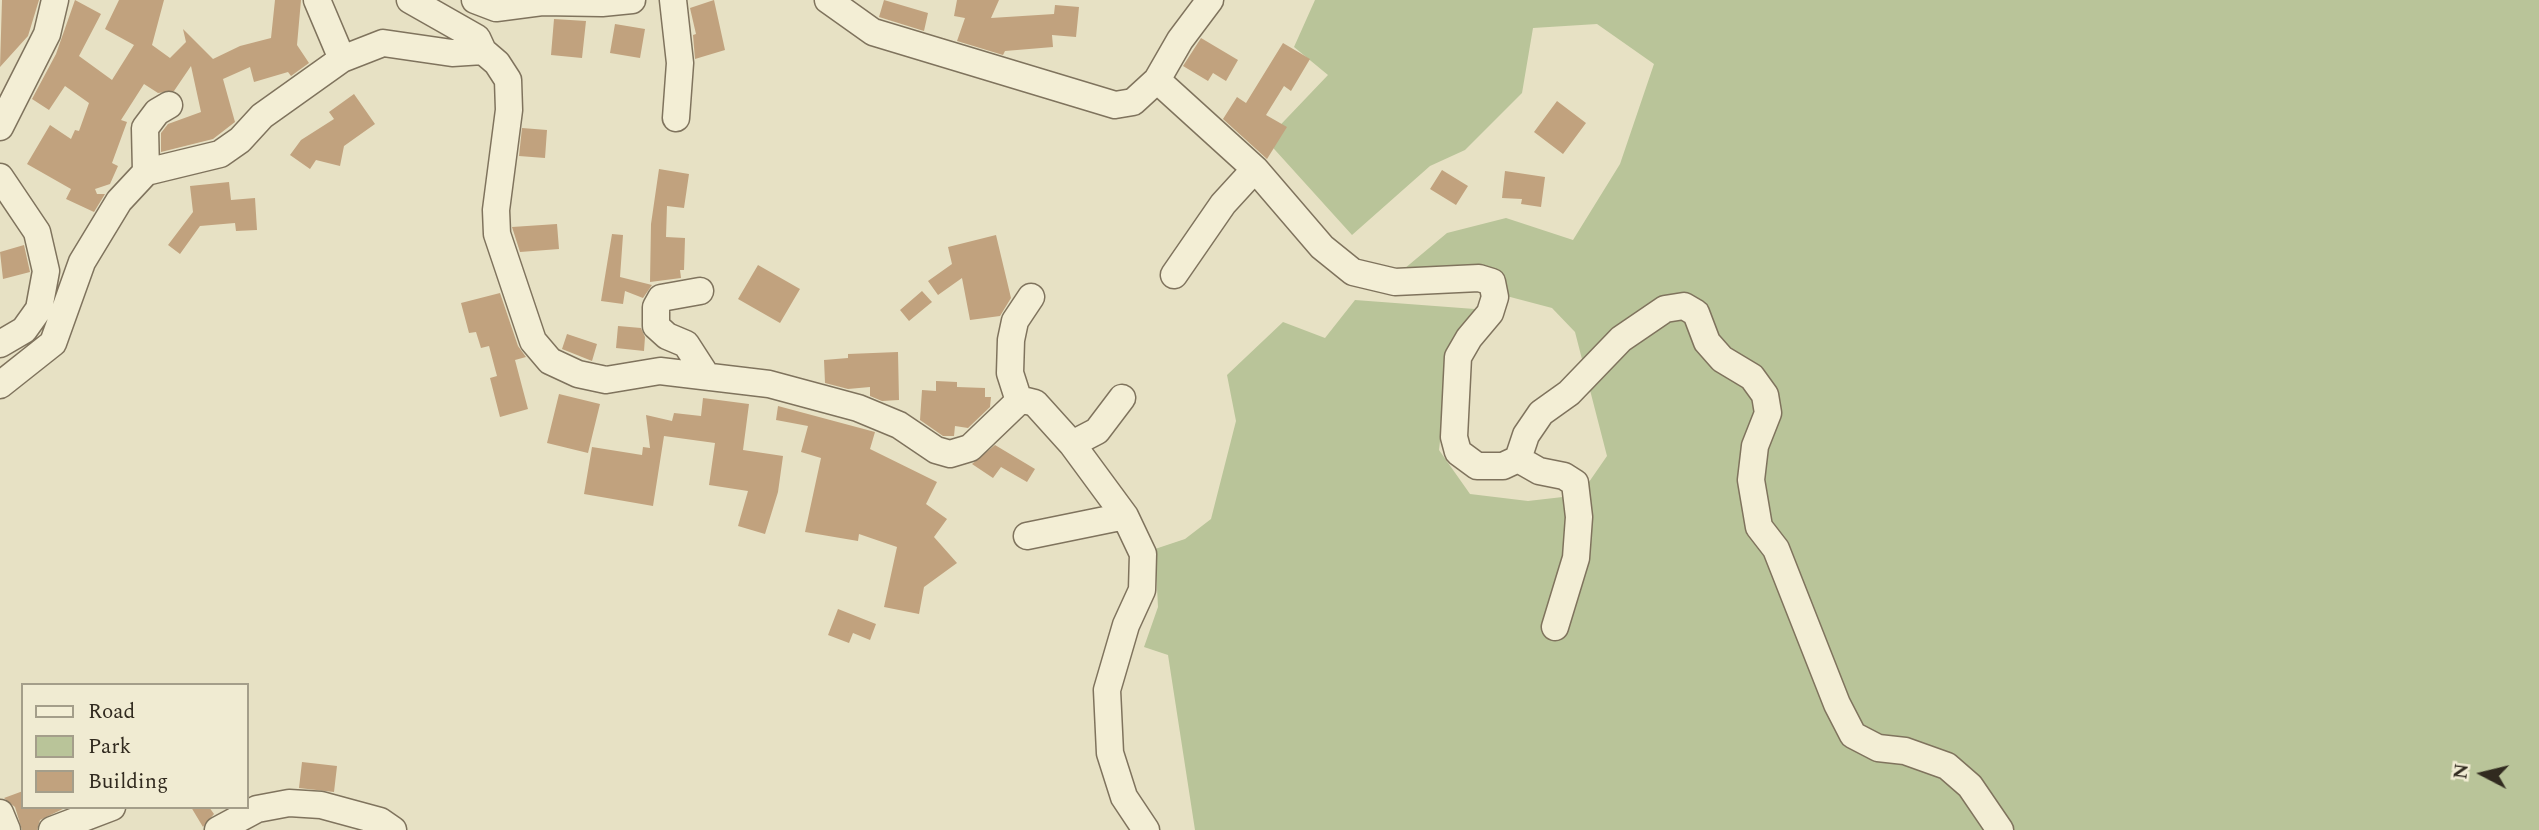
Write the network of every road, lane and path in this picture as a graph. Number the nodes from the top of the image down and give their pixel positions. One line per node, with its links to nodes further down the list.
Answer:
1 (55, 0): 14 (street)
2 (317, 0): 10 (street)
3 (410, 0): 9 (street)
4 (475, 0): 5 (street)
5 (632, 0)
6 (673, 0): 13 (street)
7 (828, 0): 11 (street)
8 (1210, 0): 11 (street)
9 (483, 51): 10 (street); 22 (street)
10 (342, 60): 16 (street)
11 (1157, 80): 15 (street)
12 (169, 105): 16 (street)
13 (676, 118)
14 (0, 127)
15 (1255, 169): 18 (street); 27 (street)
16 (146, 172): 23 (street)
17 (0, 177): 21 (street)
18 (1174, 275)
19 (700, 291): 22 (street)
20 (1031, 297): 25 (street)
21 (0, 344)
22 (706, 375): 25 (street)
23 (0, 385)
24 (1122, 398): 26 (street)
25 (1019, 401): 26 (street)
26 (1072, 444): 28 (street)
27 (1518, 459): 30 (street); 38 (street)
28 (1125, 516): 29 (street); 37 (street)
29 (1027, 536)
30 (1555, 627)
31 (108, 809): 34 (street)
32 (0, 813): 33 (street)
33 (8, 830)
34 (52, 830)
35 (218, 830): 36 (street)
36 (393, 830)
37 (1146, 830)
38 (2000, 830)

